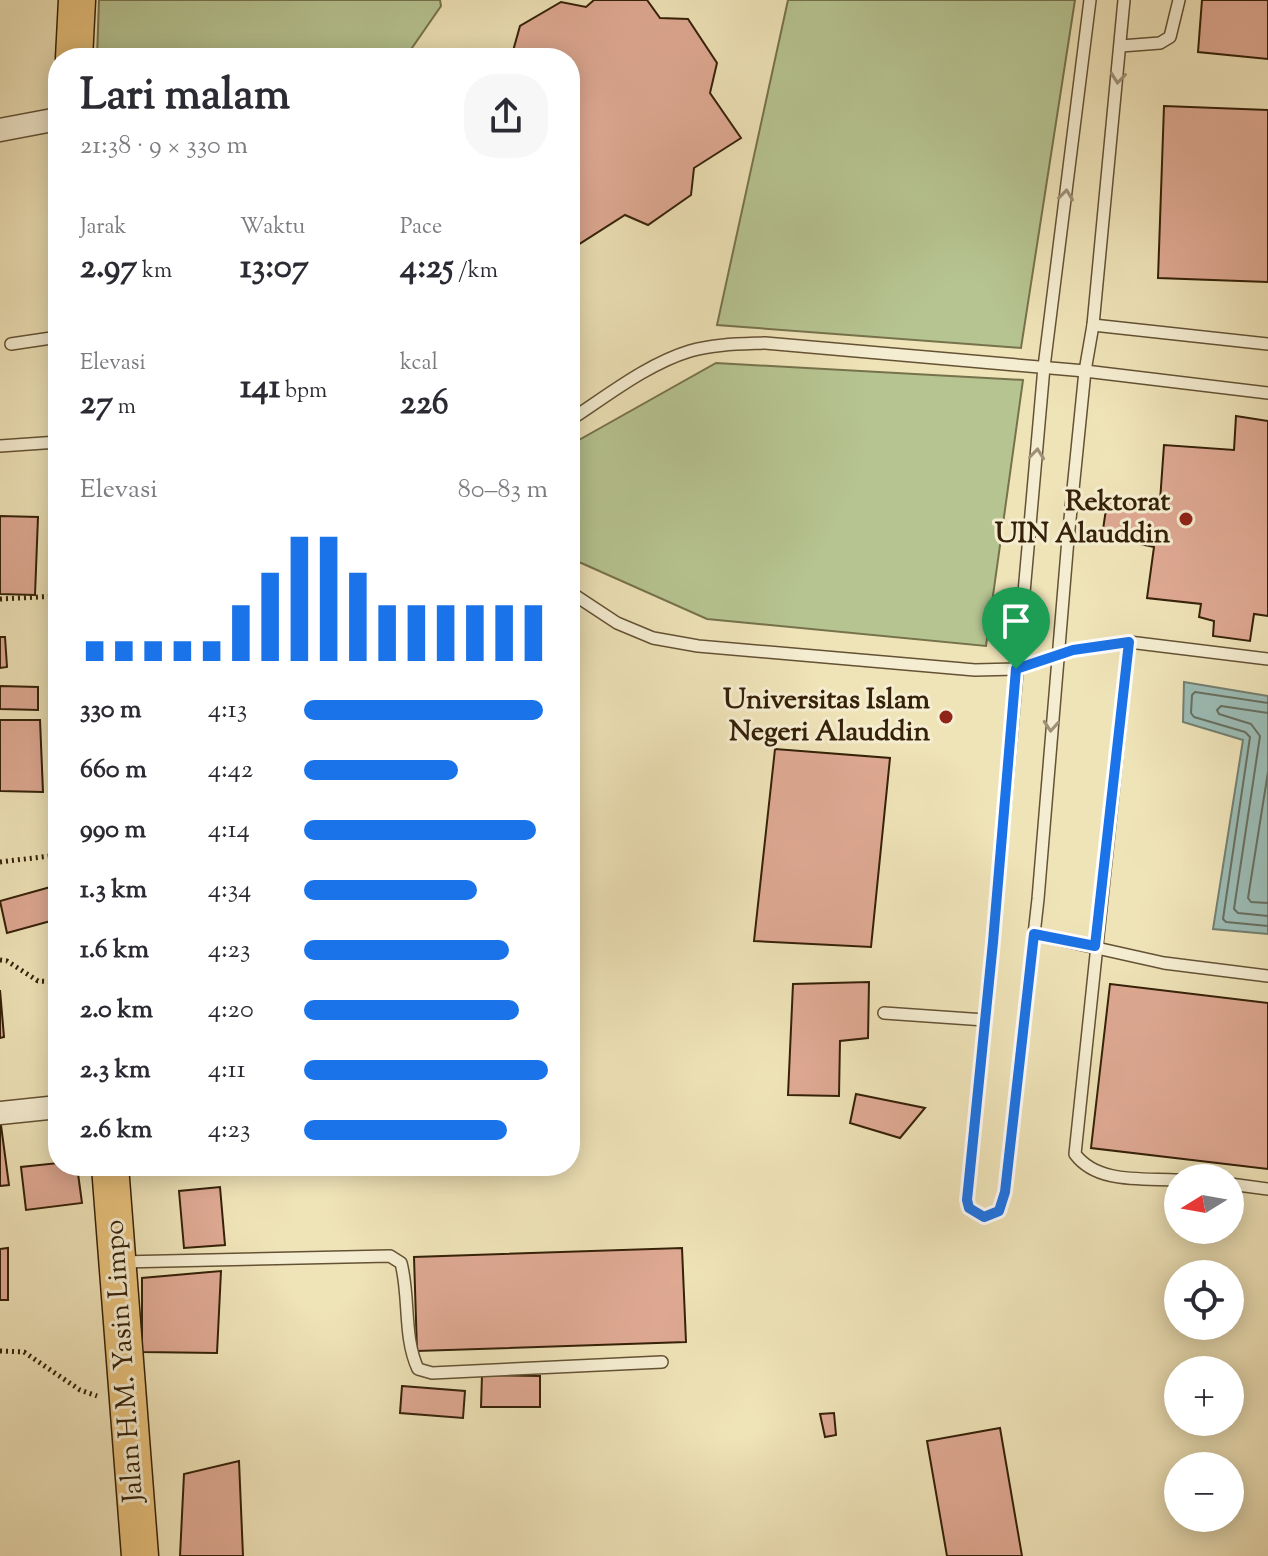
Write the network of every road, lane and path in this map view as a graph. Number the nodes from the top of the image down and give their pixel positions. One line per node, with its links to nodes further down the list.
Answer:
1 (77, 0): 6 (main road)
2 (1090, 0): 13 (lane, one-way to 2)
3 (1124, 0): 5 (lane)
4 (1179, 0): 5 (lane)
5 (1121, 46): 9 (lane, one-way to 9)
6 (75, 48)
7 (48, 121): 8 (street)
8 (0, 130)
9 (1093, 325): 12 (lane); 14 (lane)
10 (48, 338): 11 (lane)
11 (11, 344)
12 (1268, 344)
13 (1044, 367): 14 (lane); 16 (lane); 25 (lane, one-way to 13)
14 (1085, 371): 15 (lane); 23 (lane)
15 (1268, 393)
16 (580, 414)
17 (48, 443): 18 (lane)
18 (0, 446)
19 (48, 597): 20 (path)
20 (0, 599)
21 (580, 599): 25 (lane)
22 (1129, 642): 23 (lane); 24 (lane); 29 (lane)
23 (1057, 656): 25 (lane); 28 (lane, one-way to 28)
24 (1268, 659)
25 (1016, 669): 34 (lane)
26 (48, 856): 27 (path)
27 (0, 862)
28 (1034, 934): 29 (lane); 34 (lane)
29 (1095, 946): 31 (lane); 38 (lane)
30 (0, 960): 32 (path)
31 (1268, 976)
32 (48, 982)
33 (884, 1013): 34 (lane)
34 (985, 1020)
35 (48, 1108): 36 (street)
36 (0, 1113)
37 (111, 1176): 41 (main road, Jalan H.M. Yasin Limpo)
38 (1164, 1179)
39 (1244, 1186): 40 (lane)
40 (1268, 1189)
41 (116, 1262): 43 (lane); 44 (main road, Jalan H.M. Yasin Limpo)
42 (0, 1351): 44 (path)
43 (662, 1362)
44 (128, 1406): 45 (main road, Jalan H.M. Yasin Limpo)
45 (140, 1556)

